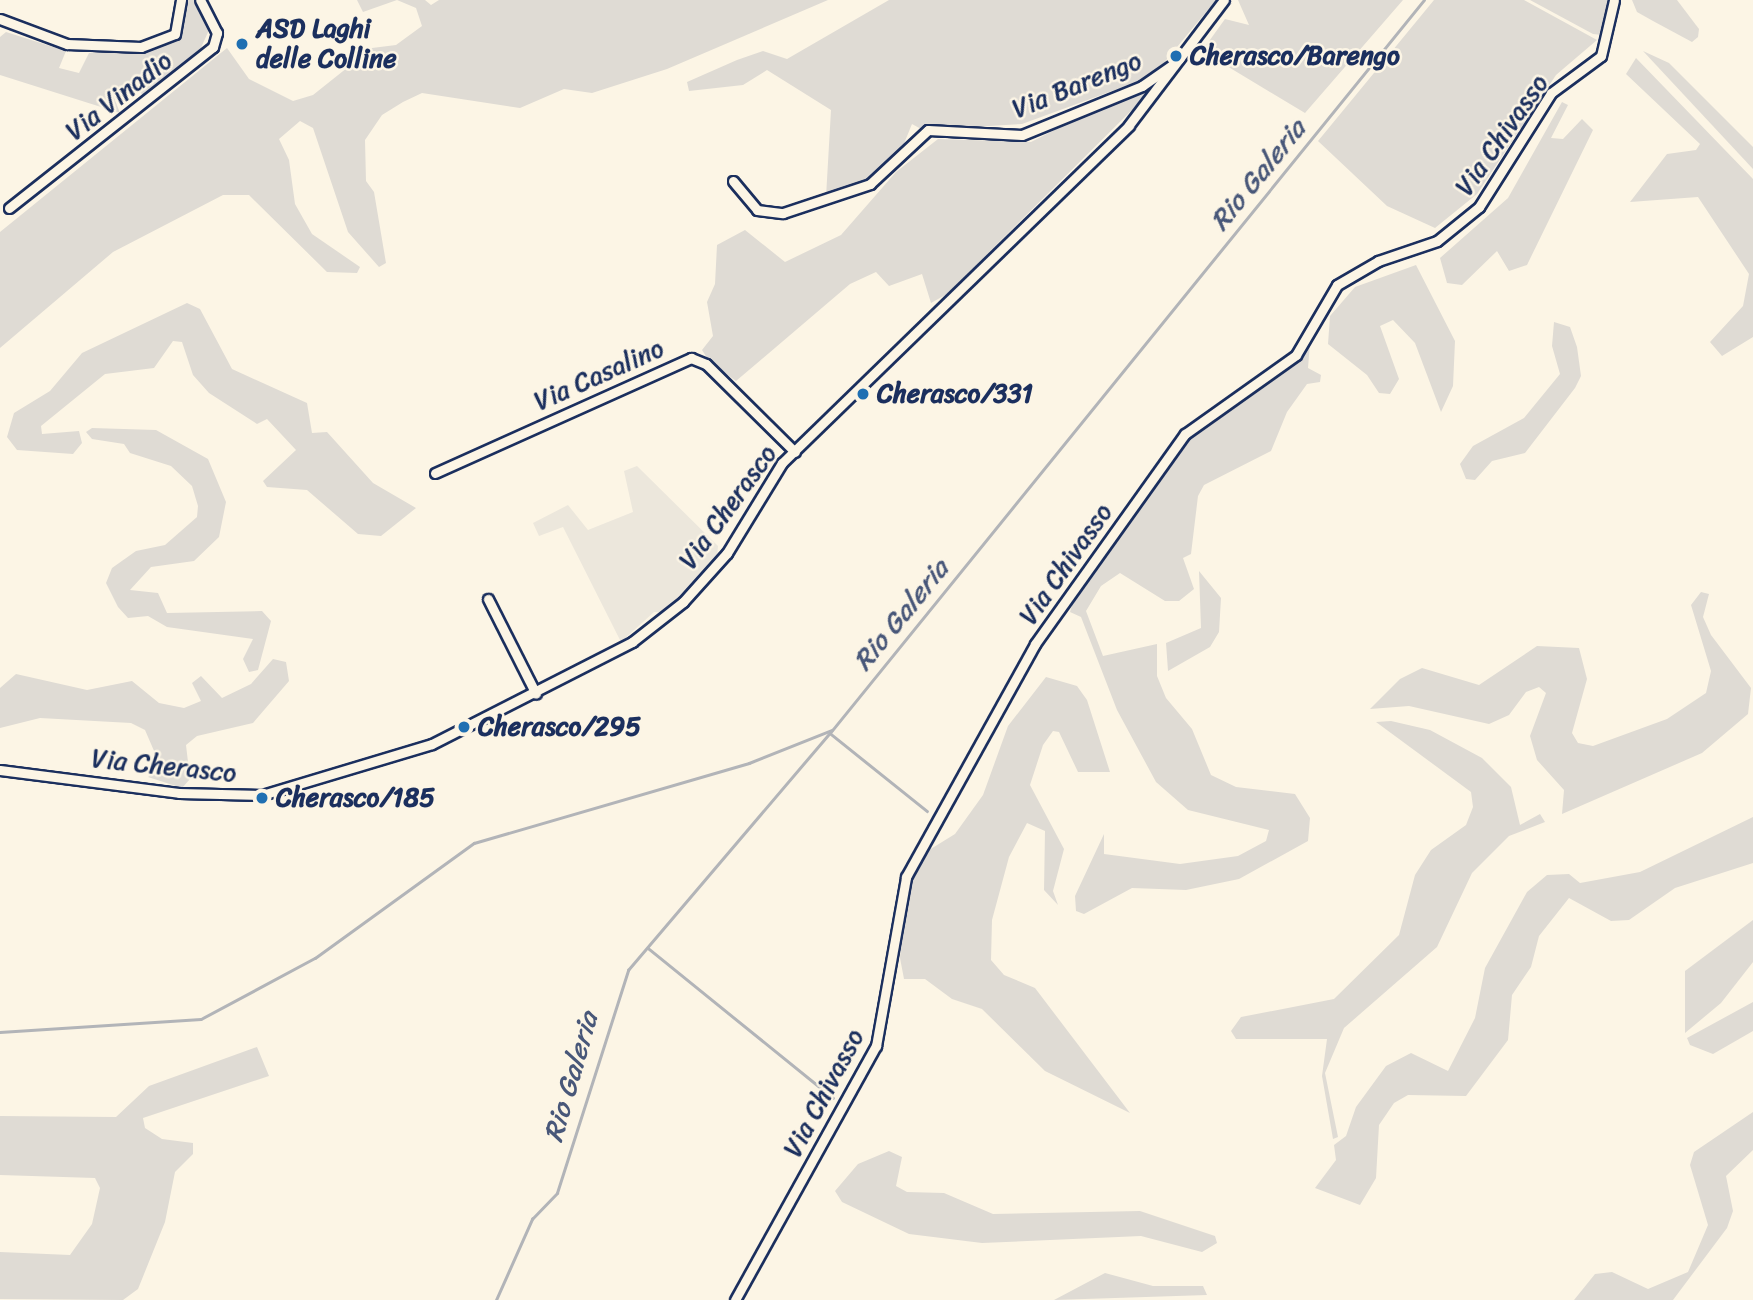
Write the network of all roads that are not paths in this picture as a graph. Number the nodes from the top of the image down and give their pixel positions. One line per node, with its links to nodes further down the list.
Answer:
1 (181, 0): 5 (street)
2 (200, 0): 8 (street, Via Vinadio)
3 (1224, 0): 6 (street, Via Cherasco)
4 (1614, 0): 14 (street, Via Chivasso)
5 (0, 19)
6 (1182, 59): 7 (street, Via Barengo); 9 (street, Via Cherasco)
7 (733, 181)
8 (9, 208)
9 (795, 452): 10 (street, Via Casalino); 12 (street, Via Cherasco)
10 (435, 473)
11 (488, 598): 12 (street)
12 (536, 694): 13 (street, Via Cherasco)
13 (0, 770)
14 (735, 1300)

